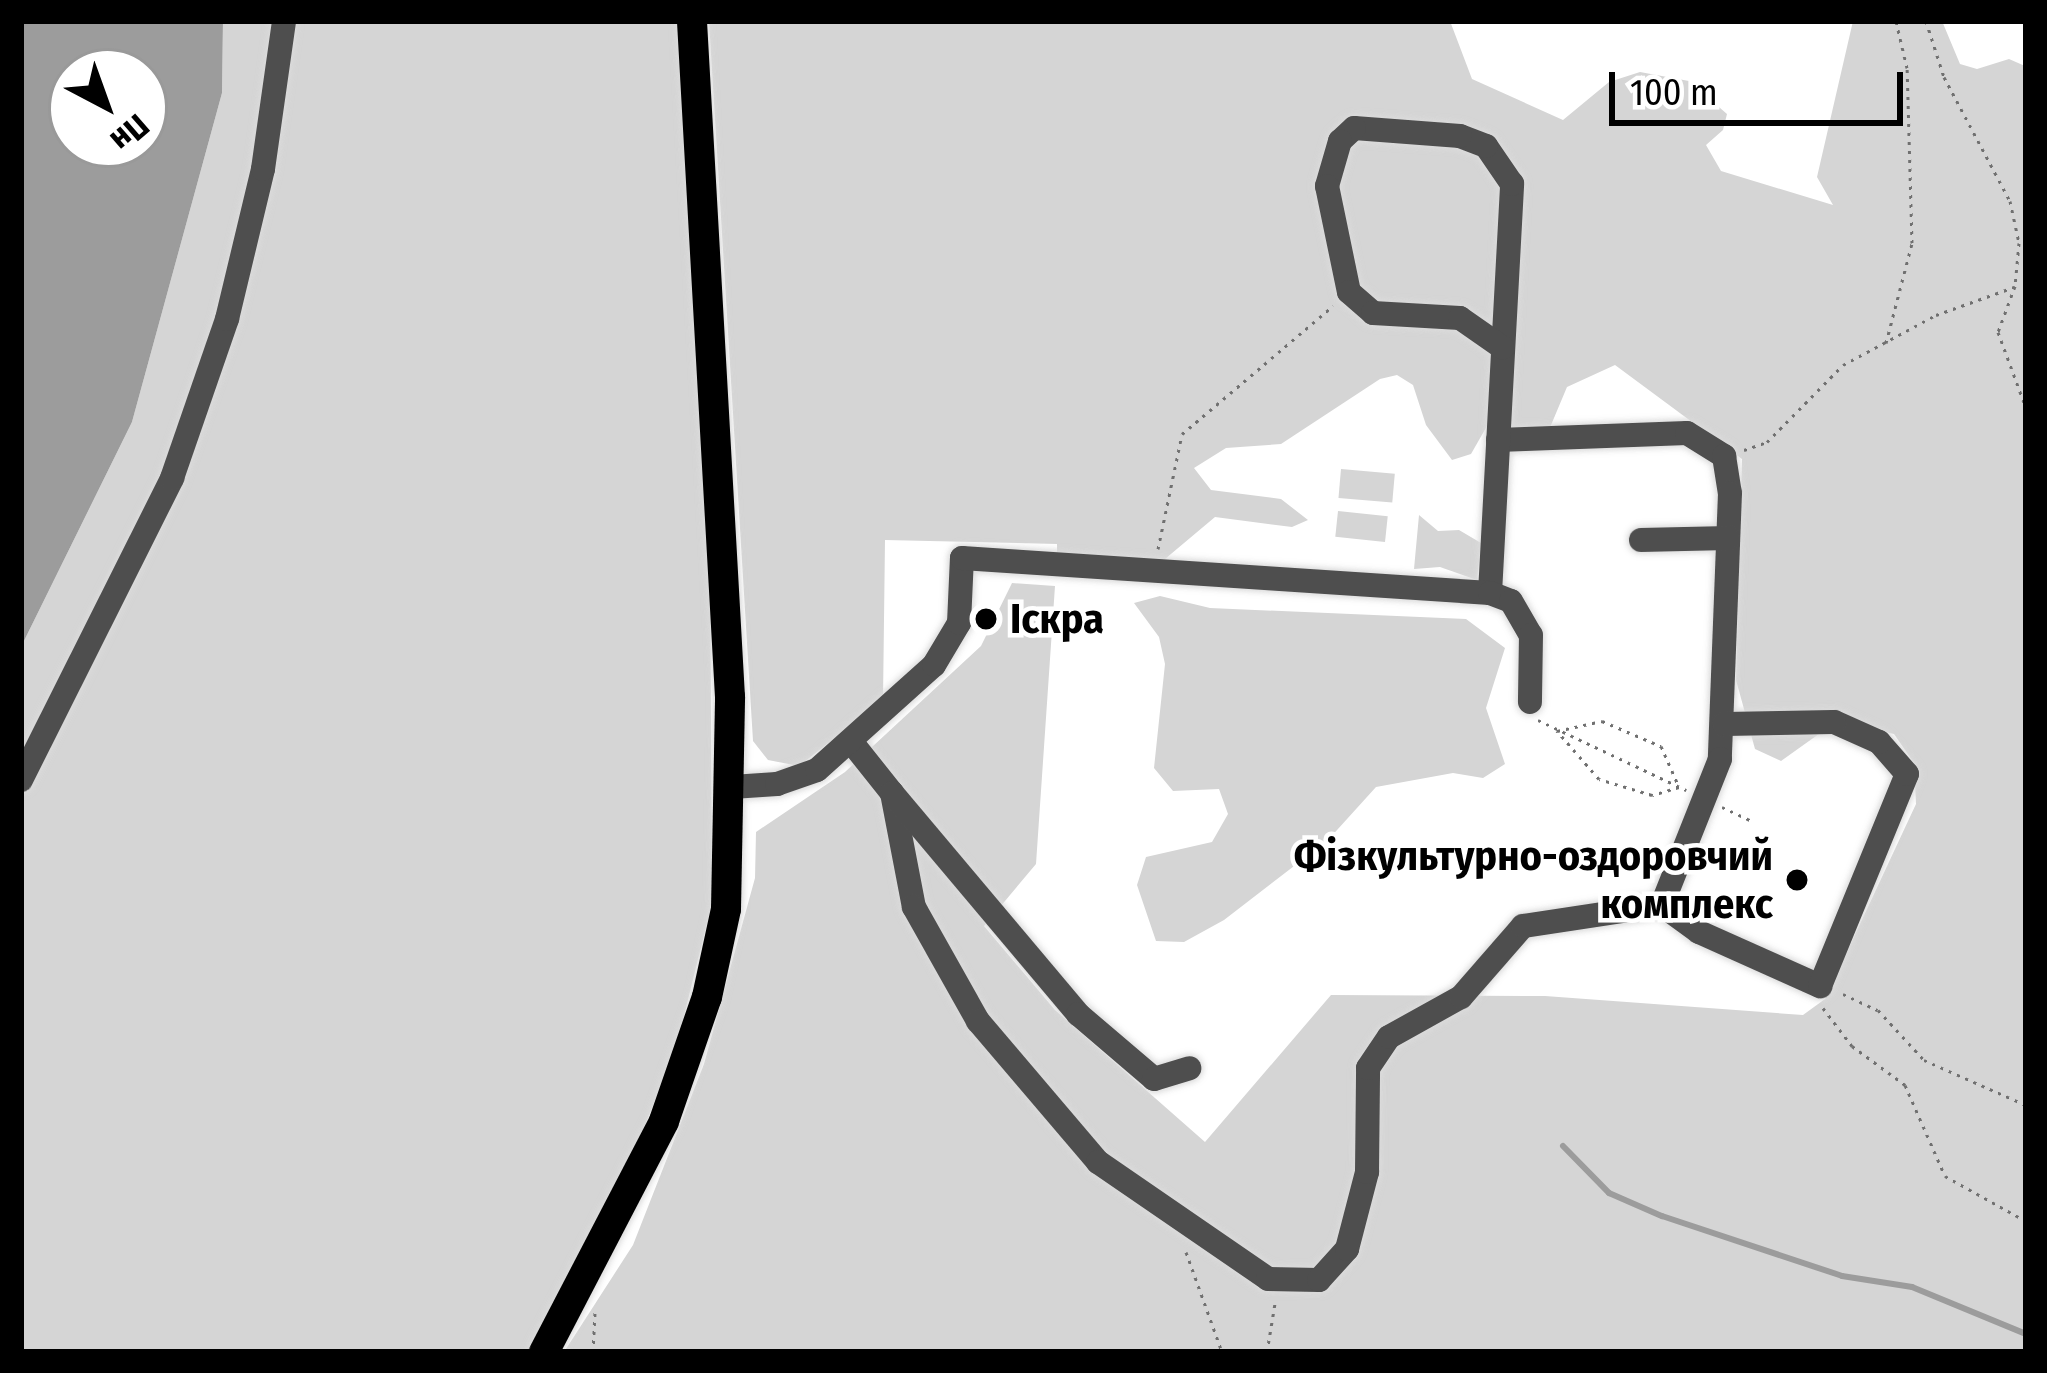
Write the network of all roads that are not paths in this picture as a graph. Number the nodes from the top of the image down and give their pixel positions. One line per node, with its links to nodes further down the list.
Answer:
1 (284, 21): 11 (lane)
2 (692, 21): 12 (main road)
3 (1503, 347): 3 (lane); 4 (lane)
4 (1498, 440): 5 (lane); 7 (lane)
5 (1728, 538): 6 (lane); 9 (lane)
6 (1640, 540)
7 (1490, 593): 8 (lane); 10 (lane)
8 (1530, 702)
9 (1724, 724): 14 (lane); 14 (lane)
10 (853, 744): 12 (lane); 13 (lane)
11 (21, 780)
12 (732, 787): 16 (main road)
13 (892, 793): 14 (lane); 15 (lane)
14 (1662, 905)
15 (1189, 1068)
16 (544, 1352)

